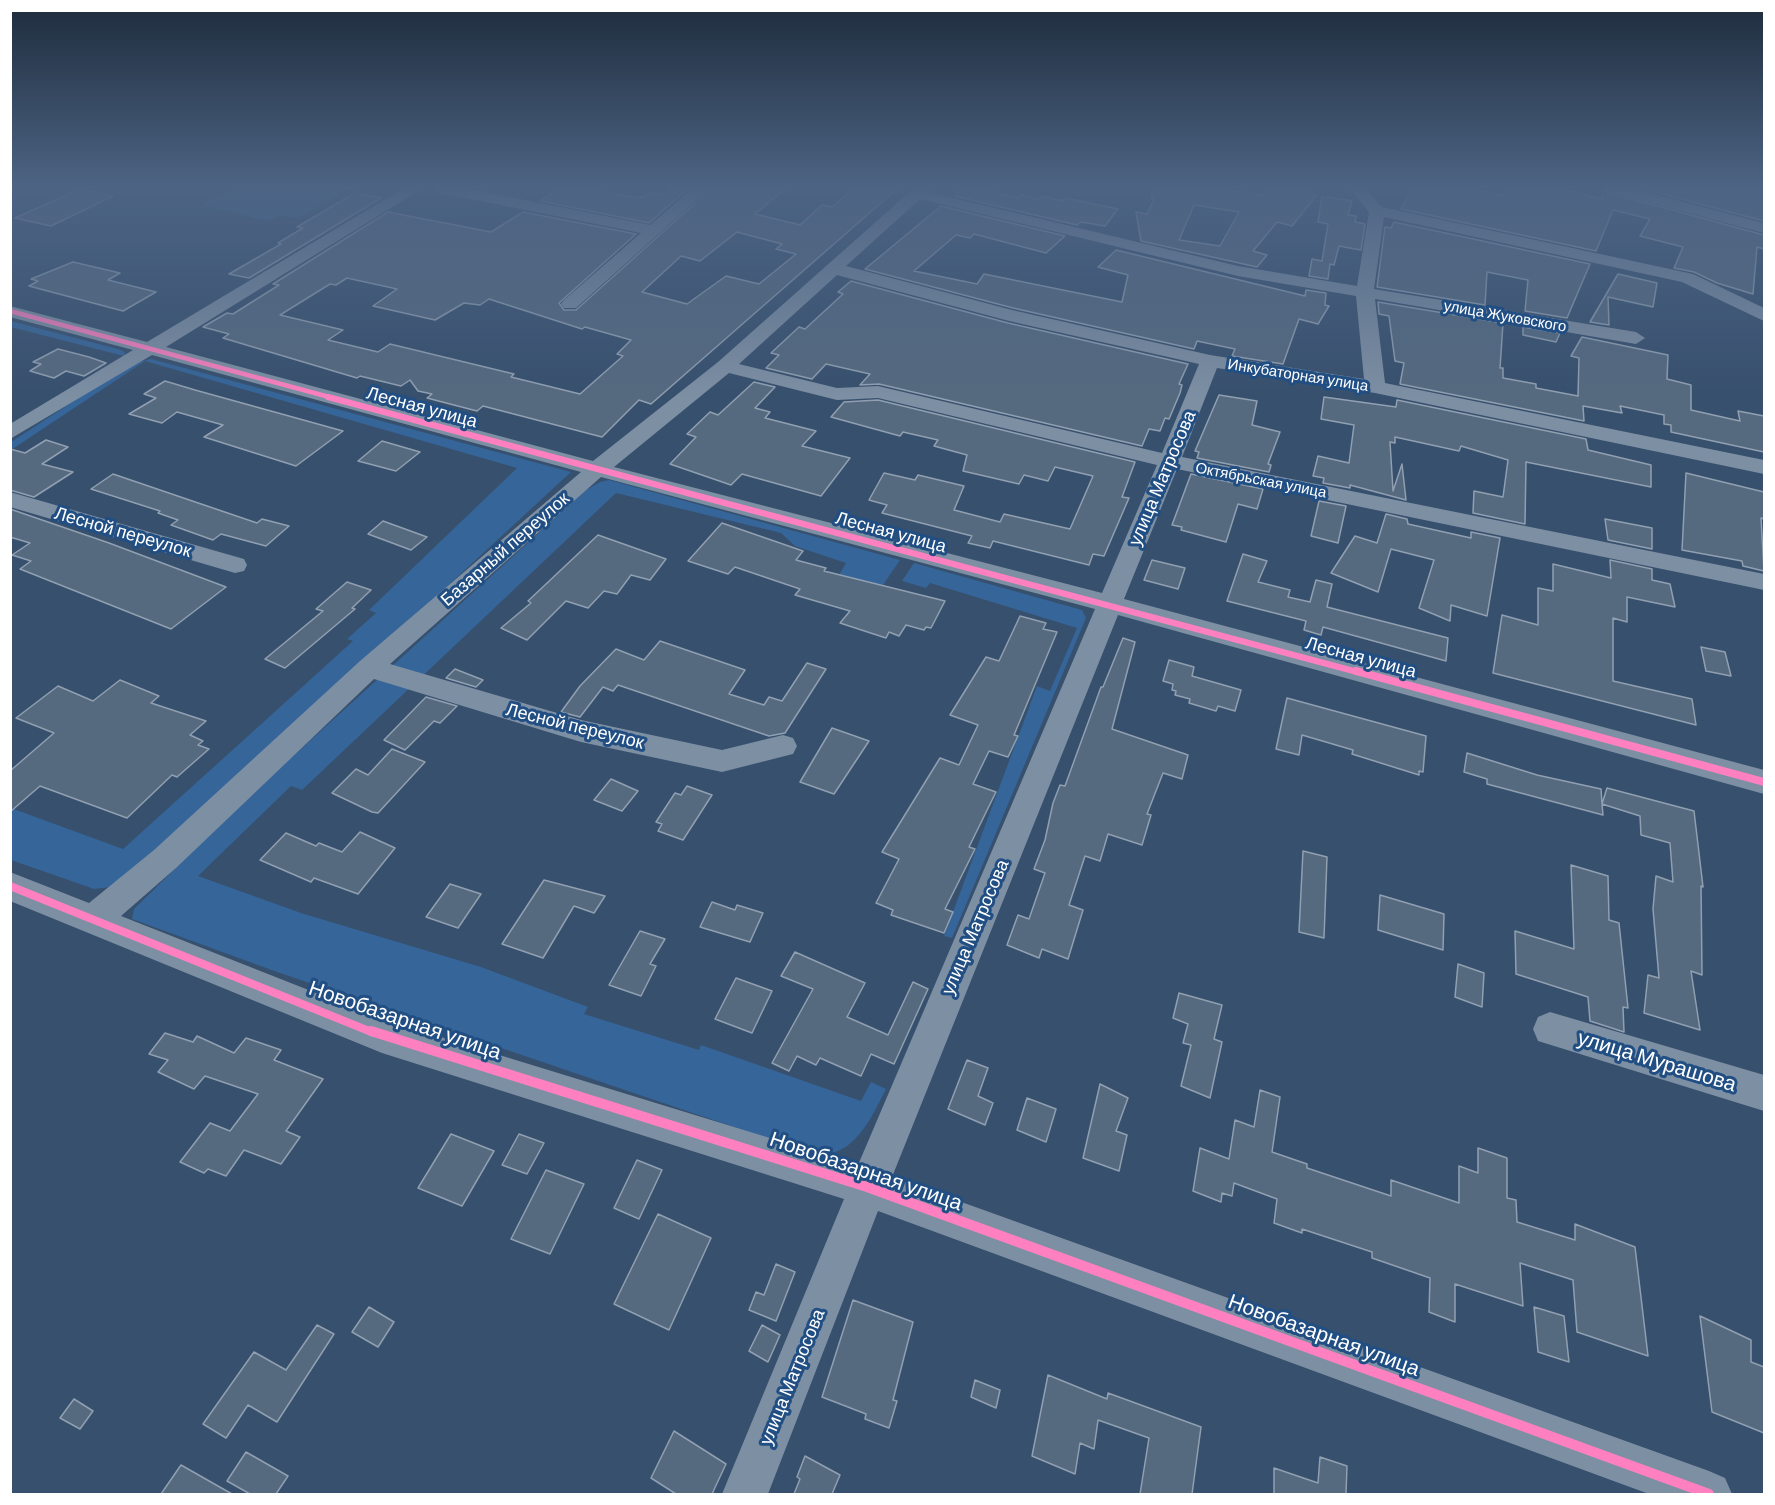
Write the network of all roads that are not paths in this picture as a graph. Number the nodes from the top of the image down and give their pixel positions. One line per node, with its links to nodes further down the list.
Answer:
1 (300, 258): 13 (street)
2 (620, 258): 9 (street)
3 (848, 258): 7 (street, Базарный переулок)
4 (1187, 258): 8 (street, улица Жуковского)
5 (1370, 258): 8 (street)
6 (1596, 258): 11 (street)
7 (836, 269): 14 (street, Инкубаторная улица); 15 (street, Базарный переулок)
8 (1365, 292): 12 (street, улица Жуковского); 16 (street)
9 (570, 304)
10 (10, 312): 13 (street, Лесная улица)
11 (1764, 315)
12 (1636, 338)
13 (150, 350): 17 (street); 20 (street, Лесная улица)
14 (1210, 361): 16 (street, Инкубаторная улица); 18 (street, улица Матросова)
15 (725, 366): 18 (street, Октябрьская улица); 20 (street, Базарный переулок)
16 (1375, 387): 19 (street, Инкубаторная улица)
17 (10, 433)
18 (1171, 461): 23 (street, Октябрьская улица); 24 (street, улица Матросова)
19 (1764, 467)
20 (597, 469): 24 (street, Лесная улица); 25 (street, Базарный переулок)
21 (10, 499): 22 (street, Лесной переулок)
22 (235, 565)
23 (1764, 582)
24 (1109, 604): 27 (street, Лесная улица); 32 (street, улица Матросова)
25 (369, 668): 26 (street, Лесной переулок); 29 (street, Базарный переулок)
26 (783, 746)
27 (1764, 782)
28 (10, 886): 29 (street, Новобазарная улица)
29 (94, 918): 32 (street, Новобазарная улица)
30 (1550, 1029): 31 (street, улица Мурашова)
31 (1764, 1093)
32 (867, 1187): 33 (street, улица Матросова); 34 (street, Новобазарная улица)
33 (745, 1494)
34 (1709, 1494)

